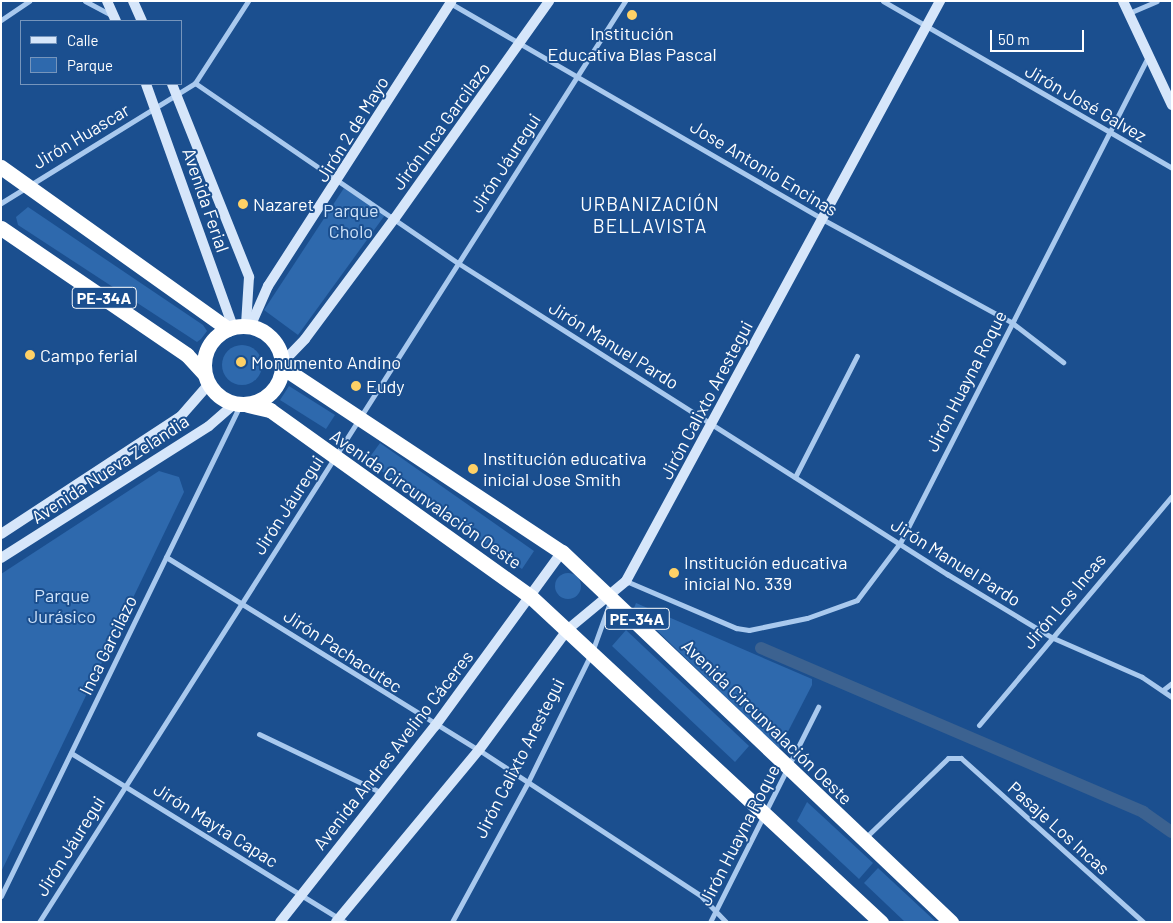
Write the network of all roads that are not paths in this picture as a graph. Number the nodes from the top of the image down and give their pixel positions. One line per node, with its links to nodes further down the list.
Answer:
1 (29, 1): 15 (street)
2 (85, 1): 14 (street)
3 (106, 1): 14 (street)
4 (132, 1): 16 (street)
5 (248, 1): 21 (street, Jirón Huascar)
6 (549, 1): 18 (street, Jirón Inca Garcilazo)
7 (625, 1): 20 (street, Jirón Jáuregui)
8 (883, 1): 17 (street, Jirón José Galvez)
9 (940, 1): 17 (street, Jirón Calixto Arestegui)
10 (1123, 1): 13 (street)
11 (1157, 1): 13 (street)
12 (450, 2): 18 (street, Jose Antonio Encinas); 30 (street, Jirón 2 de Mayo)
13 (1129, 14): 19 (street)
14 (114, 18)
15 (1, 20)
16 (142, 20)
17 (926, 26): 27 (street, Jirón José Galvez); 34 (street, Jirón Calixto Arestegui)
18 (521, 42): 20 (street, Jose Antonio Encinas); 33 (street, Jirón Inca Garcilazo)
19 (1148, 57): 25 (street); 27 (street, Jirón Huayna Roque)
20 (578, 74): 34 (street, Jose Antonio Encinas); 36 (street, Jirón Jáuregui)
21 (195, 83): 24 (street, Jirón Huascar); 30 (street, Jirón Manuel Pardo)
22 (146, 85): 26 (street, Avenida Ferial)
23 (172, 85): 24 (street, Avenida Ferial)
24 (178, 96): 26 (street, Jirón Huascar); 38 (street, Avenida Ferial)
25 (1172, 105)
26 (157, 106): 31 (street, Jirón Huascar); 38 (street, Avenida Ferial)
27 (1108, 131): 29 (street, Jirón José Galvez); 37 (street, Jirón Huayna Roque)
28 (1, 167): 31 (highway, PE-34A)
29 (1172, 168)
30 (339, 181): 33 (street, Jirón Manuel Pardo); 38 (street, Jirón 2 de Mayo)
31 (26, 185): 32 (street, Jirón Huascar); 38 (highway, PE-34A)
32 (1, 203)
33 (395, 218): 36 (street, Jirón Manuel Pardo); 41 (street, Jirón Inca Garcilazo)
34 (822, 220): 37 (street, Jose Antonio Encinas); 45 (street, Jirón Calixto Arestegui)
35 (1, 228): 42 (highway, PE-34A)
36 (458, 263): 44 (street, Jirón Jáuregui); 45 (street, Jirón Manuel Pardo)
37 (1011, 322): 40 (street, Jose Antonio Encinas); 50 (street, Jirón Huayna Roque)
38 (239, 327): 41 (highway); 42 (highway)
39 (857, 356): 47 (street)
40 (1063, 362)
41 (282, 365): 43 (highway); 44 (highway, Avenida Circunvalación Oeste / PE-34A)
42 (206, 379): 43 (highway); 49 (street, Avenida Nueva Zelandia)
43 (241, 405): 46 (highway, Avenida Circunvalación Oeste / PE-34A); 52 (street, Inca Garcilazo); 53 (street, Avenida Nueva Zelandia)
44 (360, 416): 46 (street, Jirón Jáuregui); 51 (highway, Avenida Circunvalación Oeste / PE-34A)
45 (711, 423): 47 (street, Jirón Manuel Pardo); 54 (street, Jirón Calixto Arestegui)
46 (334, 457): 56 (highway, Avenida Circunvalación Oeste / PE-34A); 57 (street, Jirón Jáuregui)
47 (796, 477): 50 (street, Jirón Manuel Pardo)
48 (1172, 496): 59 (street, Jirón Los Incas)
49 (1, 534)
50 (900, 543): 54 (street, Jirón Huayna Roque); 59 (street, Jirón Manuel Pardo)
51 (562, 552): 55 (highway, Avenida Circunvalación Oeste / PE-34A); 56 (street, Avenida Andres Avelino Cáceres)
52 (166, 557): 57 (street, Jirón Pachacutec); 69 (street, Inca Garcilazo)
53 (1, 558)
54 (626, 581): 55 (street, Jirón Calixto Arestegui)
55 (613, 596): 58 (street); 60 (street, Jirón Calixto Arestegui); 70 (highway, Avenida Circunvalación Oeste / PE-34A)
56 (531, 597): 58 (highway, Avenida Circunvalación Oeste / PE-34A); 66 (street, Avenida Andres Avelino Cáceres)
57 (242, 602): 66 (street, Jirón Pachacutec); 72 (street, Jirón Jáuregui)
58 (567, 630): 60 (highway, Avenida Circunvalación Oeste / PE-34A); 68 (street)
59 (1051, 637): 62 (street, Jirón Manuel Pardo); 65 (street, Jirón Los Incas)
60 (592, 652): 71 (street, Jirón Calixto Arestegui); 74 (highway, Avenida Circunvalación Oeste / PE-34A)
61 (1172, 683): 62 (street)
62 (1163, 690): 63 (street, Jirón Manuel Pardo)
63 (1172, 697)
64 (818, 707): 70 (street, Jirón Huayna Roque)
65 (979, 725)
66 (435, 726): 68 (street, Jirón Pachacutec); 73 (street, Avenida Andres Avelino Cáceres)
67 (259, 734): 73 (street)
68 (479, 750): 71 (street, Jirón Pachacutec); 79 (street)
69 (71, 753): 72 (street, Jirón Mayta Capac); 77 (street, Inca Garcilazo)
70 (787, 770): 74 (street, Jirón Huayna Roque); 75 (highway, Avenida Circunvalación Oeste / PE-34A)
71 (528, 782): 78 (street, Jirón Pachacutec); 82 (street, Jirón Calixto Arestegui)
72 (125, 786): 76 (street, Jirón Mayta Capac); 80 (street, Jirón Jáuregui)
73 (382, 793): 76 (street, Avenida Andres Avelino Cáceres)
74 (765, 816): 78 (street, Jirón Huayna Roque); 85 (highway, Avenida Circunvalación Oeste / PE-34A)
75 (863, 840): 86 (highway, Avenida Circunvalación Oeste / PE-34A); 87 (street, Pasaje Los Incas)
76 (300, 894): 79 (street, Jirón Mayta Capac); 81 (street, Avenida Andres Avelino Cáceres)
77 (1, 896)
78 (716, 912): 83 (street, Jirón Huayna Roque); 84 (street, Jirón Pachacutec)
79 (340, 920)
80 (38, 922)
81 (280, 922)
82 (452, 922)
83 (710, 922)
84 (726, 922)
85 (882, 922)
86 (951, 922)
87 (1143, 922)

